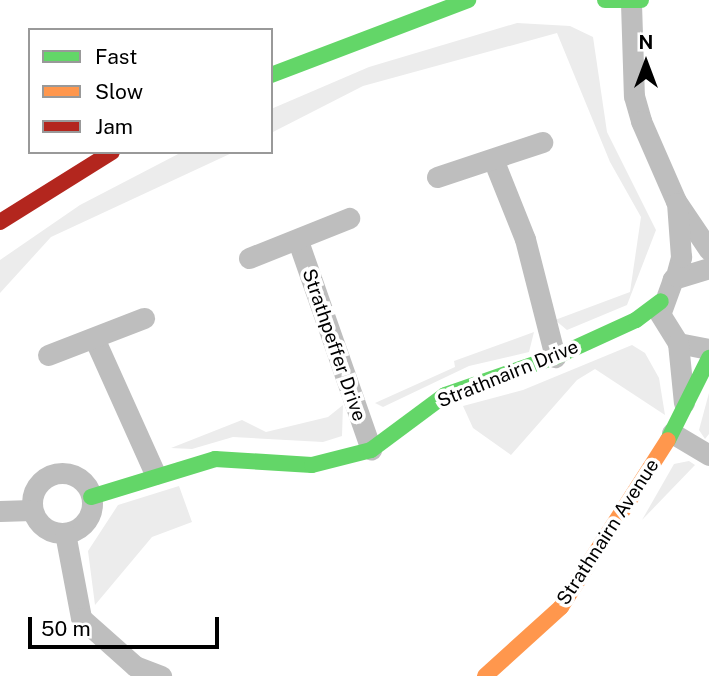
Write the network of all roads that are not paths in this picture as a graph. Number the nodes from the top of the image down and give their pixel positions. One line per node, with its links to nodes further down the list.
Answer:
1 (468, 0): 4 (street)
2 (605, 0): 3 (street)
3 (636, 1): 9 (street)
4 (273, 74)
5 (542, 142): 7 (street)
6 (109, 154): 11 (street)
7 (494, 159): 8 (street); 24 (street)
8 (436, 177)
9 (676, 201): 13 (street); 16 (street)
10 (349, 218): 12 (street)
11 (0, 222)
12 (298, 241): 14 (street); 28 (street, Strathpeffer Drive)
13 (709, 250)
14 (248, 258)
15 (709, 268): 16 (street)
16 (676, 276): 17 (street)
17 (661, 301): 19 (street, Strathnairn Drive); 21 (street)
18 (144, 318): 20 (street)
19 (610, 333): 21 (street, Strathnairn Drive); 24 (street, Strathnairn Drive)
20 (94, 338): 23 (street); 30 (street)
21 (674, 339): 22 (street); 26 (street)
22 (709, 349)
23 (48, 355)
24 (555, 357): 28 (street, Strathnairn Drive)
25 (709, 358): 26 (street, Strathnairn Avenue)
26 (685, 406): 27 (street, Strathnairn Avenue)
27 (672, 433): 29 (street); 36 (street, Strathnairn Avenue)
28 (371, 450): 30 (street, Strathnairn Drive)
29 (709, 455)
30 (155, 474): 31 (street, Strathnairn Drive)
31 (91, 497): 32 (street); 34 (street)
32 (32, 510): 33 (street); 34 (street)
33 (0, 511)
34 (65, 533): 35 (street)
35 (161, 676)
36 (485, 676)

